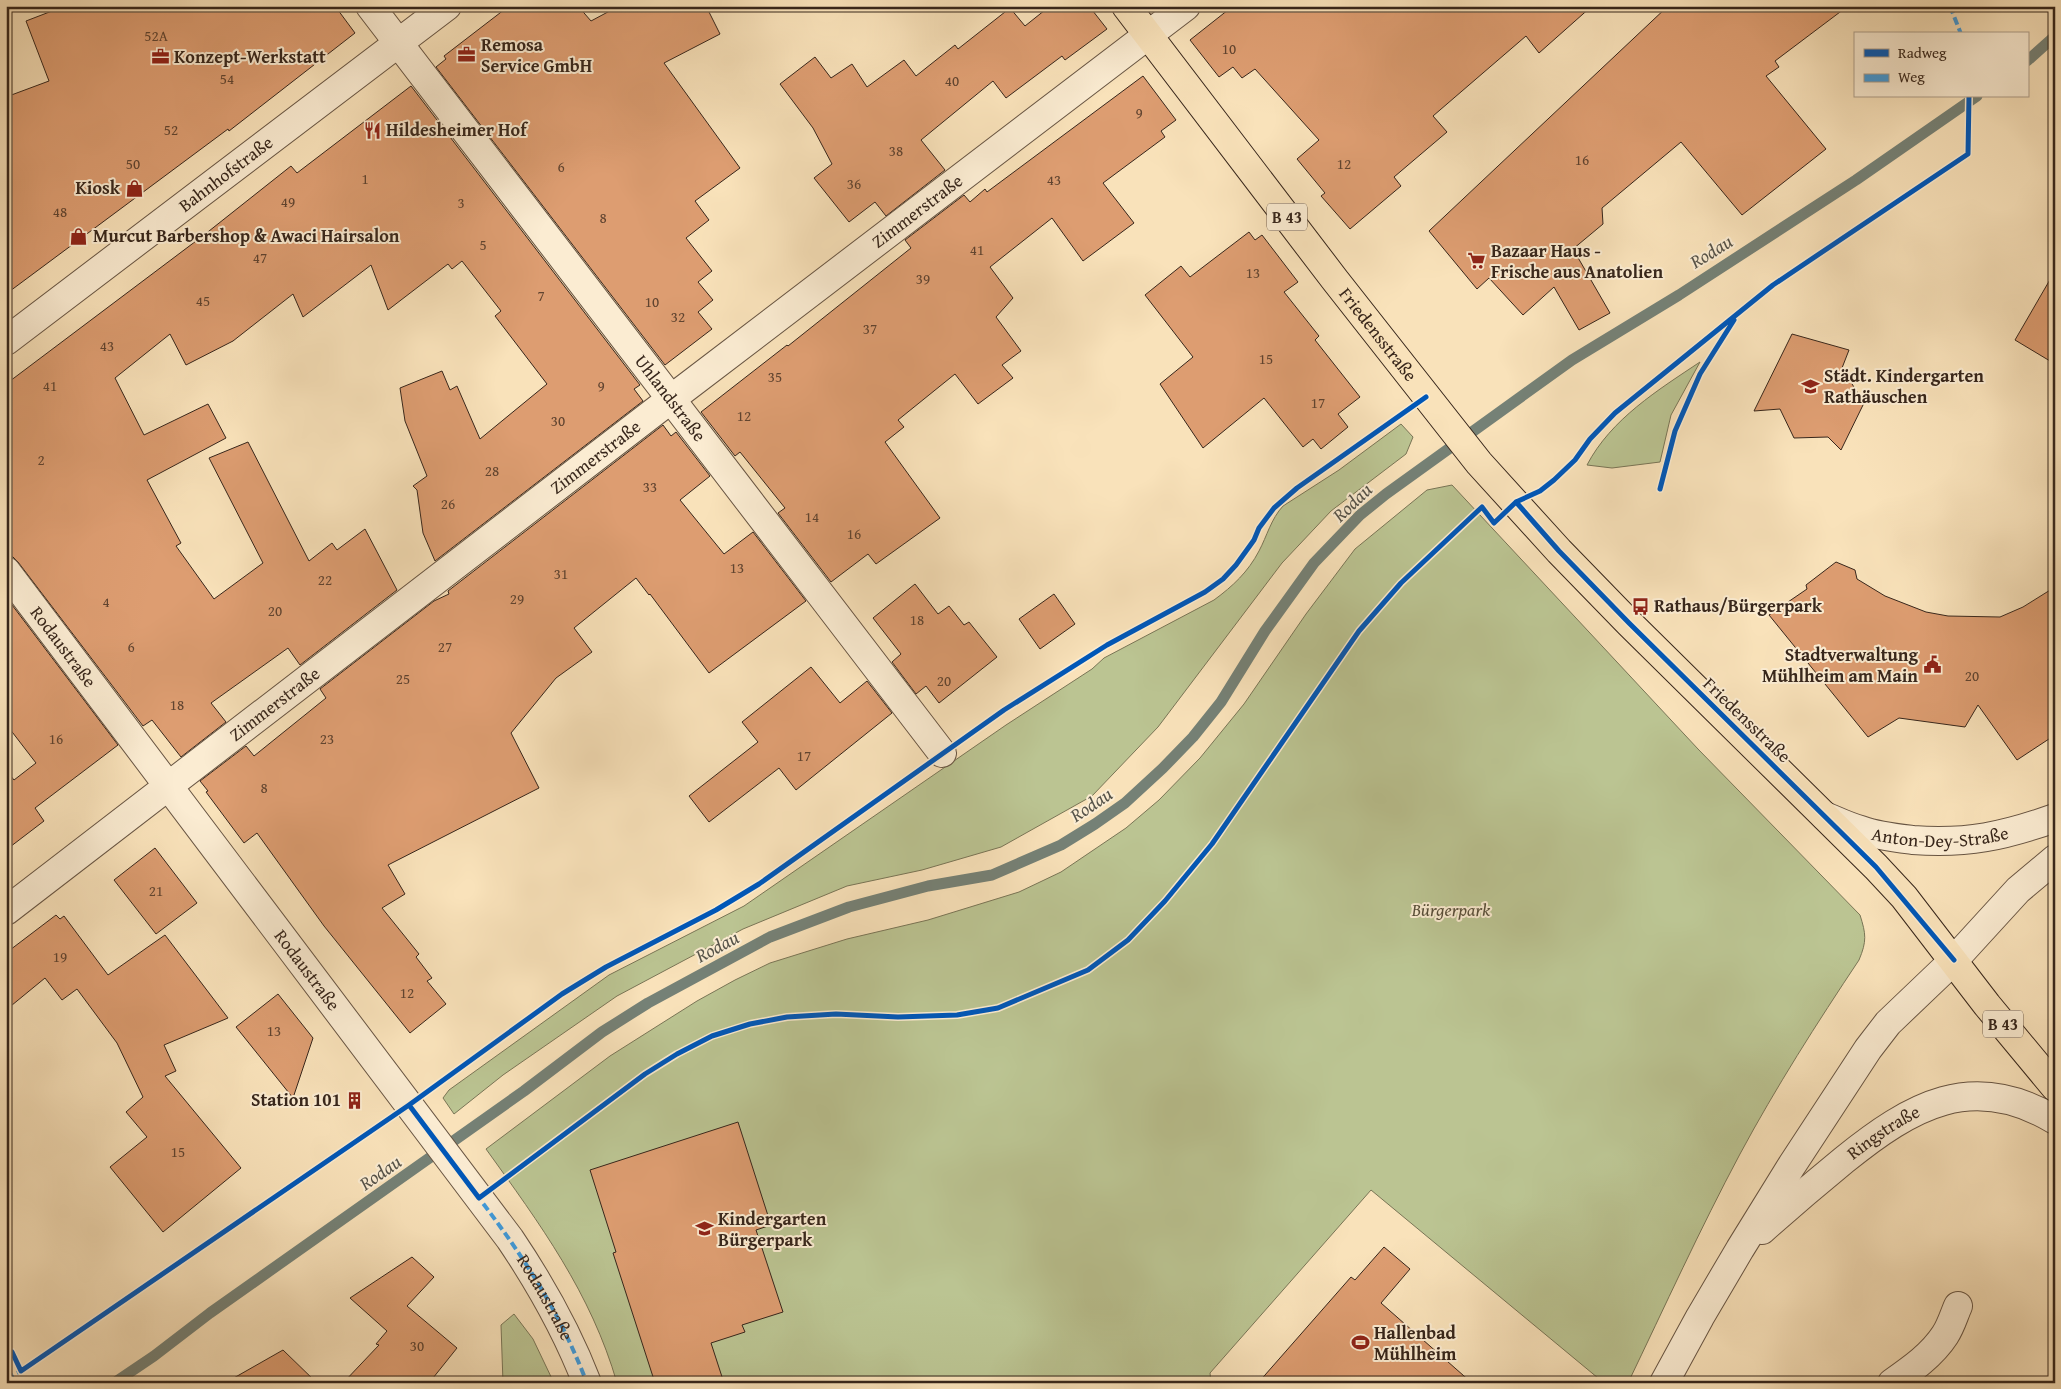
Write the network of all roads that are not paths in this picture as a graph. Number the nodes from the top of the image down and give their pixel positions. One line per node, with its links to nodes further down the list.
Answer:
1 (370, 6): 6 (street, Uhlandstraße)
2 (447, 6): 6 (street, Bahnhofstraße)
3 (1126, 6): 5 (main road, Friedensstraße / B 43)
4 (1186, 6): 5 (street, Zimmerstraße)
5 (1148, 35): 8 (street, Zimmerstraße); 12 (main road, Friedensstraße / B 43)
6 (398, 43): 7 (street, Bahnhofstraße); 8 (street, Uhlandstraße)
7 (6, 341)
8 (671, 399): 10 (street, Uhlandstraße); 11 (street, Zimmerstraße)
9 (6, 571): 11 (street, Rodaustraße)
10 (942, 753)
11 (169, 785): 15 (street, Zimmerstraße); 21 (street, Rodaustraße)
12 (1825, 816): 13 (street, Anton-Dey-Straße); 16 (main road, Friedensstraße / B 43)
13 (2055, 818)
14 (2055, 859): 16 (street)
15 (6, 911)
16 (1954, 960): 17 (main road, Friedensstraße / B 43); 19 (street, Ringstraße)
17 (2055, 1087)
18 (2055, 1120): 19 (street, Ringstraße)
19 (1740, 1249): 22 (street, Ringstraße)
20 (1958, 1306): 23 (street)
21 (588, 1383)
22 (1664, 1383)
23 (1892, 1383)

